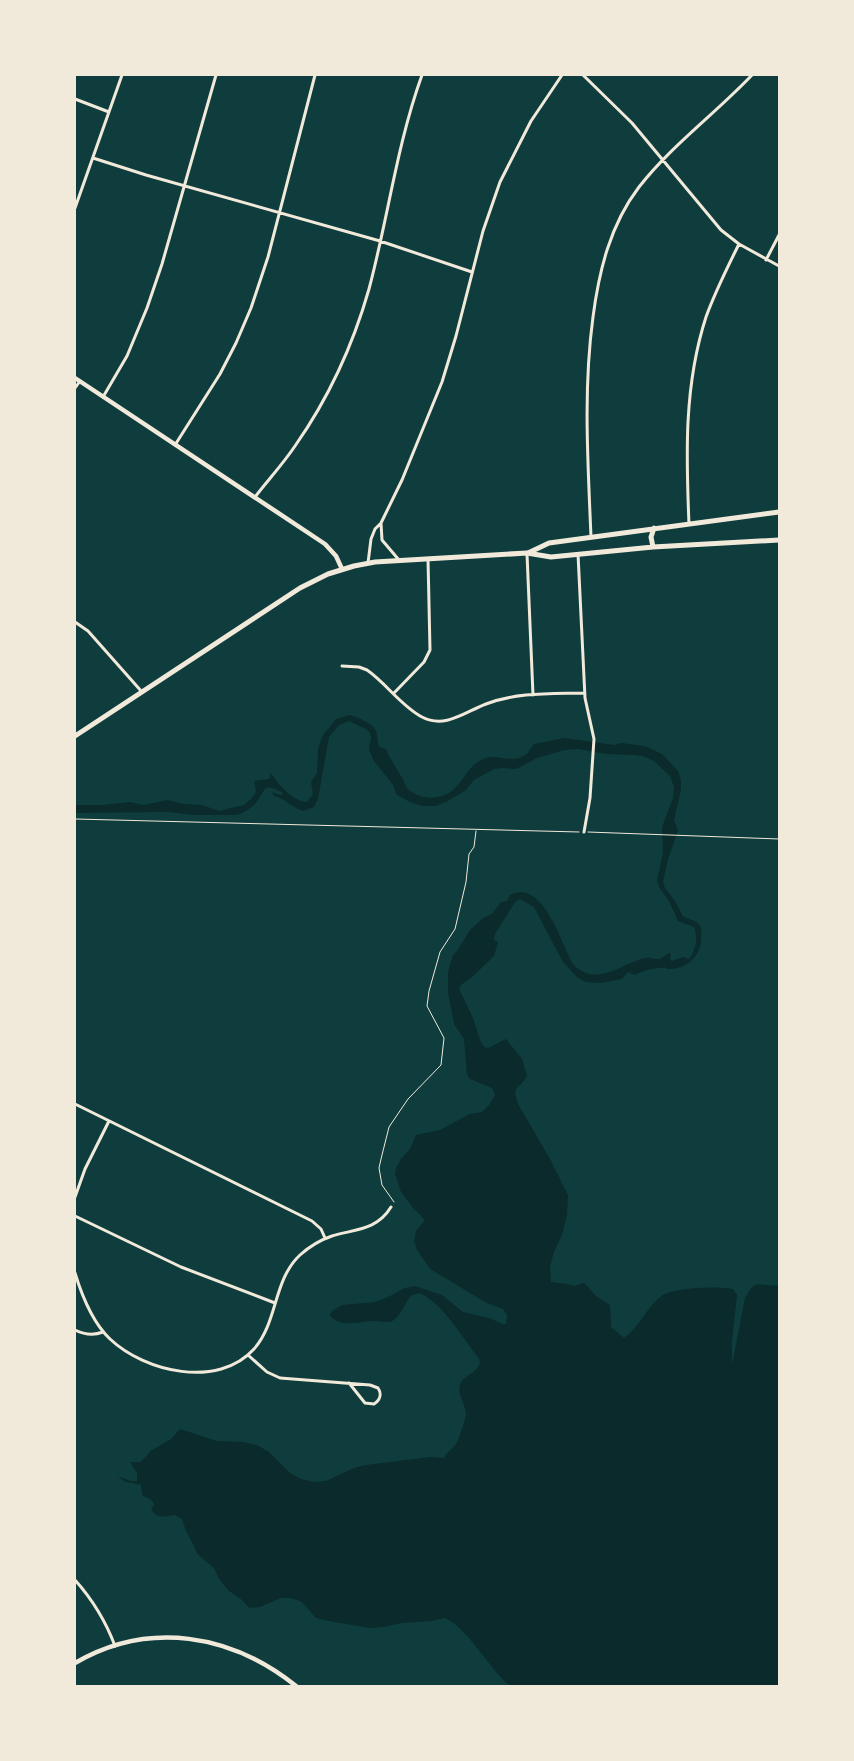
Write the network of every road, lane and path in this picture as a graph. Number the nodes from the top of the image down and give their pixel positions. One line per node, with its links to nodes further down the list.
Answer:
1 (122, 75): 9 (street)
2 (216, 75): 12 (street)
3 (315, 75): 14 (street)
4 (422, 75): 16 (street)
5 (562, 75): 20 (street)
6 (583, 75): 11 (street)
7 (752, 75): 11 (street)
8 (75, 98): 9 (street)
9 (109, 112): 10 (street)
10 (93, 158): 12 (street); 13 (street)
11 (664, 160): 17 (street); 30 (street)
12 (184, 186): 14 (street); 23 (street)
13 (75, 208)
14 (279, 212): 16 (street); 24 (street)
15 (779, 235): 18 (street)
16 (380, 241): 20 (street); 25 (street)
17 (738, 244): 18 (street); 28 (street)
18 (766, 260): 19 (street)
19 (779, 266)
20 (472, 272): 27 (street)
21 (77, 380): 22 (street); 23 (street)
22 (75, 388)
23 (103, 397): 24 (street)
24 (176, 445): 25 (street)
25 (255, 497): 38 (street)
26 (779, 512): 28 (main road)
27 (381, 523): 36 (street); 37 (street)
28 (689, 524): 29 (main road)
29 (654, 528): 30 (main road); 32 (main road)
30 (591, 538): 33 (main road)
31 (779, 540): 32 (main road)
32 (653, 547): 34 (main road)
33 (527, 553): 34 (main road); 35 (main road); 44 (street)
34 (578, 554): 43 (street)
35 (428, 559): 36 (main road); 42 (street)
36 (399, 560): 37 (main road)
37 (368, 563): 38 (main road)
38 (342, 569): 41 (main road)
39 (75, 622): 41 (street)
40 (342, 666): 42 (street)
41 (142, 692): 45 (main road)
42 (394, 693): 44 (street)
43 (585, 693): 44 (street); 48 (street)
44 (533, 695)
45 (76, 733)
46 (75, 819): 47 (path)
47 (476, 831): 48 (path); 54 (path)
48 (584, 832): 49 (path)
49 (779, 839)
50 (75, 1104): 51 (street)
51 (109, 1121): 52 (street); 56 (street)
52 (75, 1197)
53 (391, 1207): 54 (street)
54 (388, 1212): 56 (street)
55 (75, 1216): 58 (street)
56 (325, 1238): 58 (street)
57 (75, 1272): 60 (street)
58 (275, 1303): 61 (street)
59 (75, 1330): 60 (street)
60 (103, 1332): 61 (street)
61 (248, 1355): 62 (street)
62 (349, 1383): 62 (street)
63 (75, 1580): 64 (street)
64 (115, 1646): 65 (street); 66 (street)
65 (75, 1662)
66 (296, 1686)

